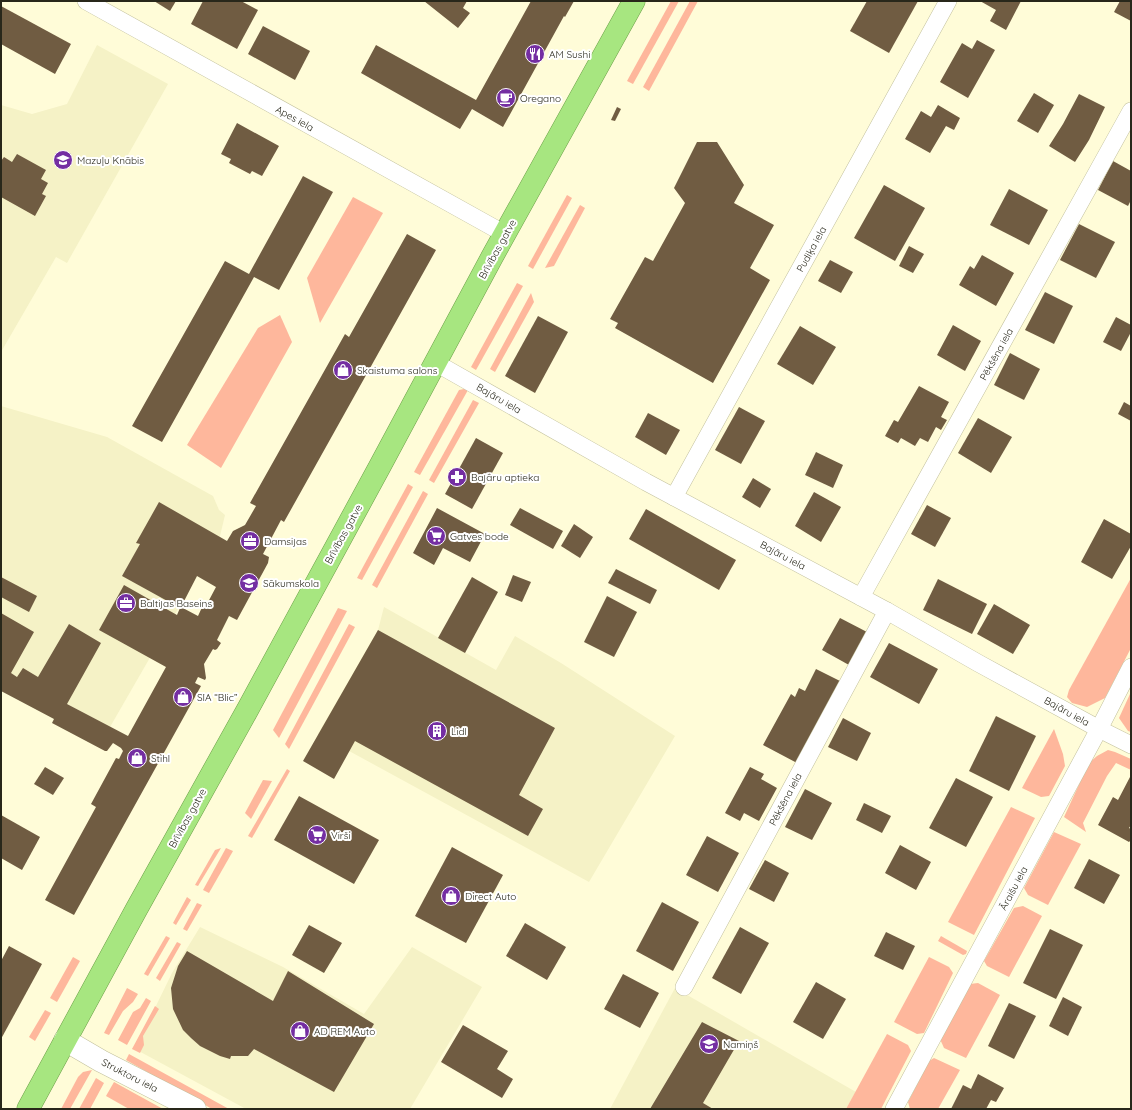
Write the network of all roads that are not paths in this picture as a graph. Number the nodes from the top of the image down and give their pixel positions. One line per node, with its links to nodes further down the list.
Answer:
1 (86, 1): 5 (street, Apes iela)
2 (634, 1): 5 (highway, Brīvības gatve)
3 (948, 1): 7 (street, Pudiķa iela)
4 (1131, 111): 8 (street, Pēkšēna iela)
5 (505, 234): 6 (highway, Brīvības gatve)
6 (436, 363): 7 (street, Bajāru iela); 14 (highway, Brīvības gatve)
7 (674, 497): 8 (street, Bajāru iela)
8 (861, 597): 9 (street, Bajāru iela)
9 (887, 611): 11 (street, Bajāru iela); 13 (street, Pēkšēna iela)
10 (1131, 667): 11 (street, Āraišu iela)
11 (1099, 729): 12 (street, Bajāru iela); 17 (street, Āraišu iela)
12 (1131, 745)
13 (684, 988)
14 (65, 1040): 15 (highway, Brīvības gatve); 16 (street, Struktoru iela)
15 (28, 1109)
16 (196, 1109)
17 (894, 1109)

